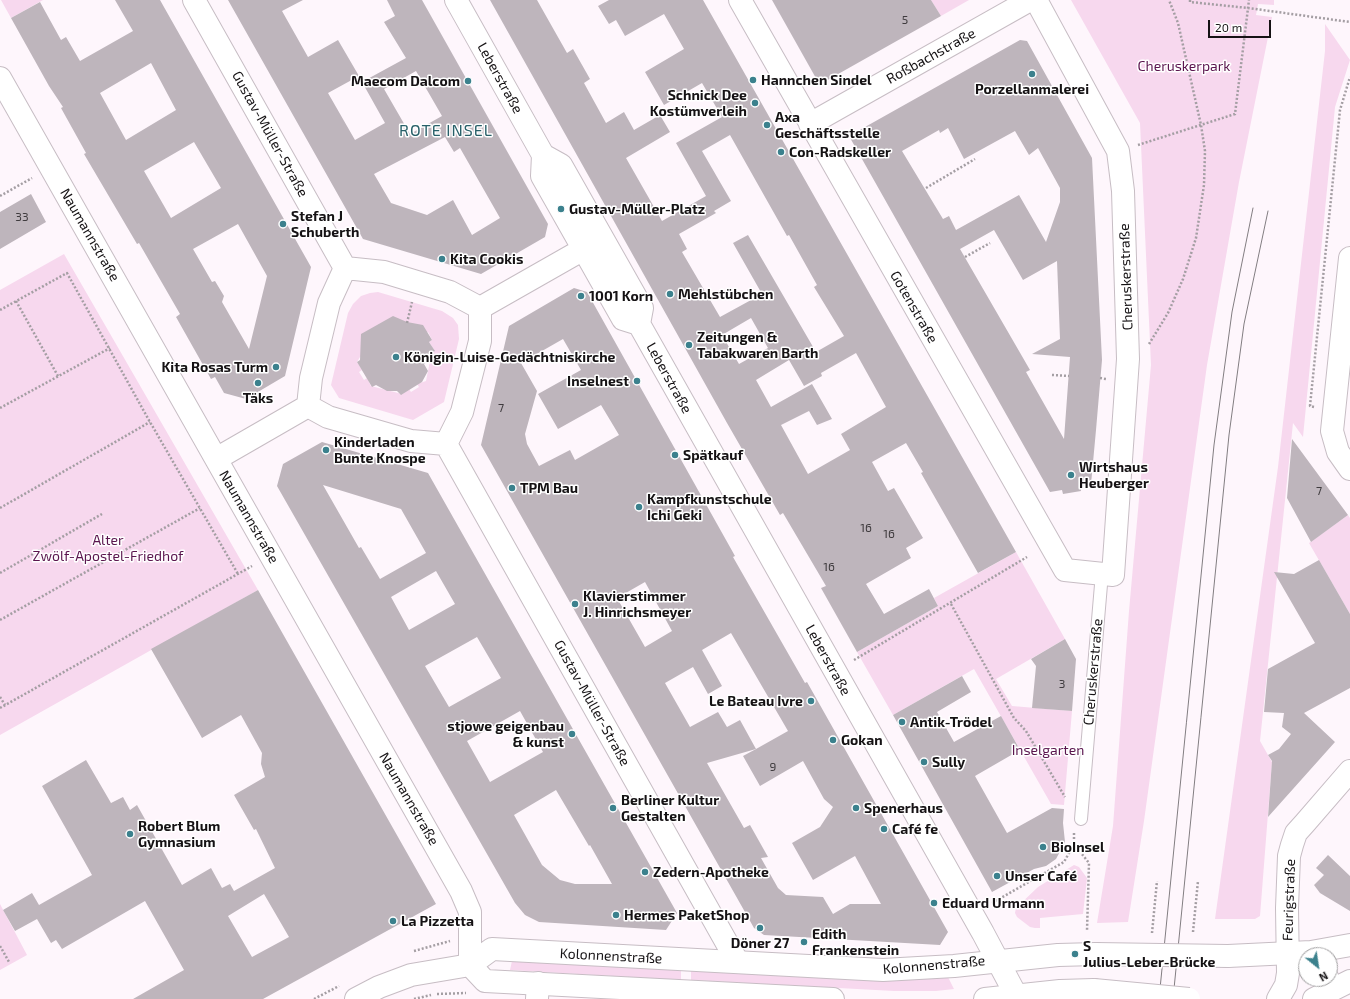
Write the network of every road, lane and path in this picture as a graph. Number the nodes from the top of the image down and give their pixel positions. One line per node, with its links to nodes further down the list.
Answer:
1 (194, 0): 26 (street, Gustav-Müller-Straße)
2 (456, 0): 16 (street, Leberstraße)
3 (740, 0): 13 (street, Gotenstraße)
4 (1030, 0): 13 (street, Roßbachstraße)
5 (1036, 0): 52 (street, Cheruskerstraße)
6 (1169, 0): 14 (path)
7 (1190, 0): 9 (path)
8 (1249, 0): 9 (path)
9 (1248, 8): 10 (path); 14 (path)
10 (1350, 22)
11 (1350, 77): 40 (path)
12 (0, 78): 43 (street, Naumannstraße)
13 (810, 124): 52 (street, Gotenstraße)
14 (1201, 125): 15 (path); 34 (path)
15 (1137, 145)
16 (543, 155): 21 (street); 23 (street)
17 (975, 159): 19 (path)
18 (33, 177): 20 (path)
19 (926, 188)
20 (0, 196)
21 (602, 238): 23 (street); 32 (street)
22 (990, 244): 24 (path)
23 (583, 249): 29 (street); 32 (street)
24 (965, 257)
25 (1350, 258): 40 (street)
26 (345, 268): 29 (street); 38 (street)
27 (413, 299): 31 (path)
28 (16, 301): 30 (path); 33 (path); 36 (path)
29 (480, 308): 42 (street)
30 (0, 310)
31 (408, 323)
32 (639, 324): 71 (street, Leberstraße)
33 (110, 348): 36 (path); 41 (path)
34 (1147, 348)
35 (1052, 375): 37 (path)
36 (58, 376): 39 (path)
37 (1069, 376)
38 (308, 406): 42 (street); 43 (street)
39 (0, 408)
40 (1334, 409): 44 (street)
41 (150, 422): 45 (path); 46 (path)
42 (446, 444): 73 (street, Gustav-Müller-Straße)
43 (216, 459): 74 (street, Naumannstraße)
44 (1350, 468)
45 (0, 508)
46 (200, 508): 51 (path); 54 (path)
47 (102, 514): 50 (path)
48 (1027, 557): 53 (path)
49 (253, 566): 51 (path)
50 (0, 573)
51 (238, 574): 57 (path)
52 (1108, 574): 61 (lane, Cheruskerstraße)
53 (951, 604): 55 (path); 60 (path)
54 (0, 620)
55 (854, 660)
56 (0, 697): 57 (path)
57 (5, 706): 58 (path)
58 (0, 708)
59 (1350, 770): 69 (street, Feurigstraße)
60 (1068, 802)
61 (1081, 819)
62 (1157, 881): 67 (path)
63 (1198, 881): 66 (path)
64 (992, 903): 65 (path)
65 (1087, 931)
66 (1193, 932)
67 (1152, 933)
68 (0, 946): 72 (path)
69 (1288, 953): 70 (street, Kolonnenstraße); 71 (street, Kolonnenstraße, bridge); 84 (street, Feurigstraße)
70 (1298, 953)
71 (997, 960): 73 (street, Kolonnenstraße); 78 (street, Leberstraße)
72 (9, 962)
73 (737, 962): 74 (street, Kolonnenstraße)
74 (470, 965): 76 (street); 79 (street, Kolonnenstraße)
75 (1344, 984): 85 (street, Kolonnenstraße)
76 (537, 991): 81 (street)
77 (467, 994): 80 (path)
78 (1017, 998): 82 (street); 83 (street, bridge)
79 (356, 999)
80 (414, 999)
81 (833, 999)
82 (985, 999)
83 (1189, 999)
84 (1278, 999)
85 (1314, 999)

